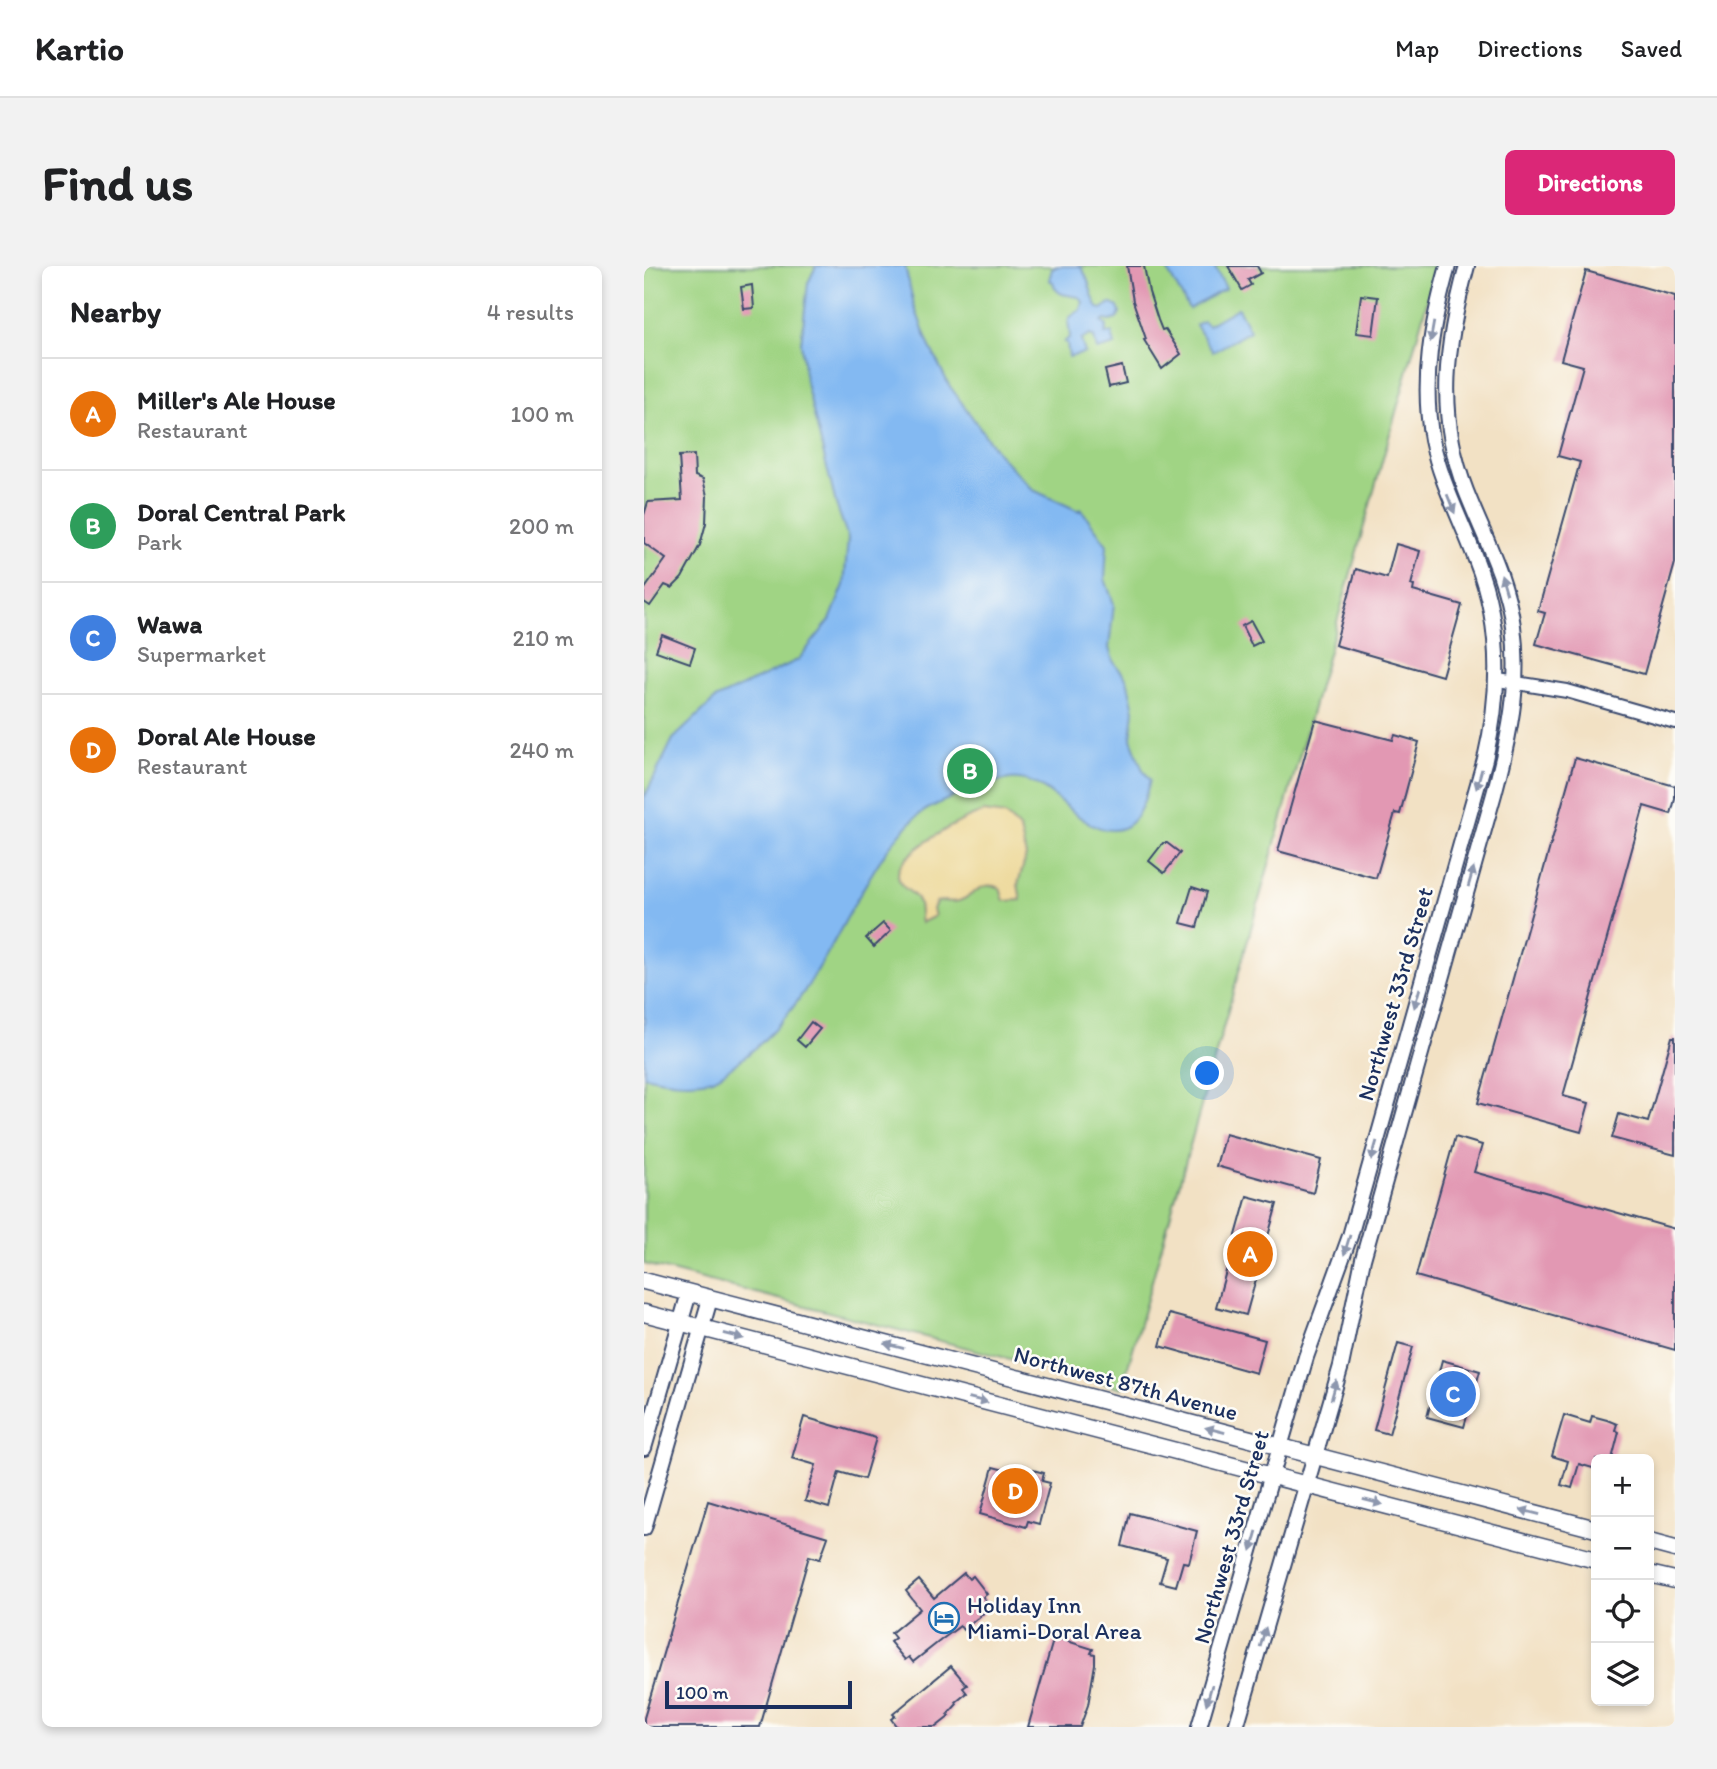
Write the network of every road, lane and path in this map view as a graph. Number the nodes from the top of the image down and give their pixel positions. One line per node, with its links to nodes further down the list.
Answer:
1 (1448, 266): 3 (street, Northwest 33rd Street, one-way to 3)
2 (1467, 266): 4 (street, Northwest 33rd Street, one-way to 2)
3 (1498, 680): 4 (street); 7 (street, Northwest 33rd Street, one-way to 7)
4 (1516, 682): 5 (street); 6 (street, Northwest 33rd Street, one-way to 4)
5 (1675, 722)
6 (1458, 922): 7 (street); 8 (street, Northwest 33rd Street)
7 (1436, 932): 8 (street); 17 (street, Northwest 33rd Street, one-way to 17)
8 (1445, 966): 19 (street, Northwest 33rd Street, one-way to 8)
9 (644, 1281): 10 (main road, Northwest 87th Avenue)
10 (689, 1293): 11 (main road, Northwest 87th Avenue); 13 (street)
11 (710, 1298): 14 (street); 15 (main road, Northwest 87th Avenue, one-way to 11)
12 (644, 1313): 13 (main road)
13 (680, 1322): 14 (main road); 18 (street)
14 (702, 1328): 16 (main road, one-way to 16); 20 (street)
15 (953, 1361): 16 (main road); 17 (main road, Northwest 87th Avenue, one-way to 15)
16 (945, 1391): 21 (main road, one-way to 21)
17 (1281, 1446): 19 (main road, Northwest 87th Avenue); 21 (street, Northwest 33rd Street)
18 (644, 1448)
19 (1316, 1455): 22 (street, Northwest 33rd Street); 24 (main road, Northwest 87th Avenue, one-way to 19)
20 (651, 1476): 23 (street)
21 (1273, 1476): 22 (main road); 30 (street, Northwest 33rd Street, one-way to 30)
22 (1307, 1485): 27 (main road, one-way to 27); 31 (street, Northwest 33rd Street, one-way to 22)
23 (644, 1528)
24 (1591, 1528)
25 (1654, 1543): 26 (main road)
26 (1675, 1549)
27 (1591, 1559)
28 (1654, 1575): 29 (main road)
29 (1675, 1580)
30 (1199, 1727)
31 (1236, 1727)

